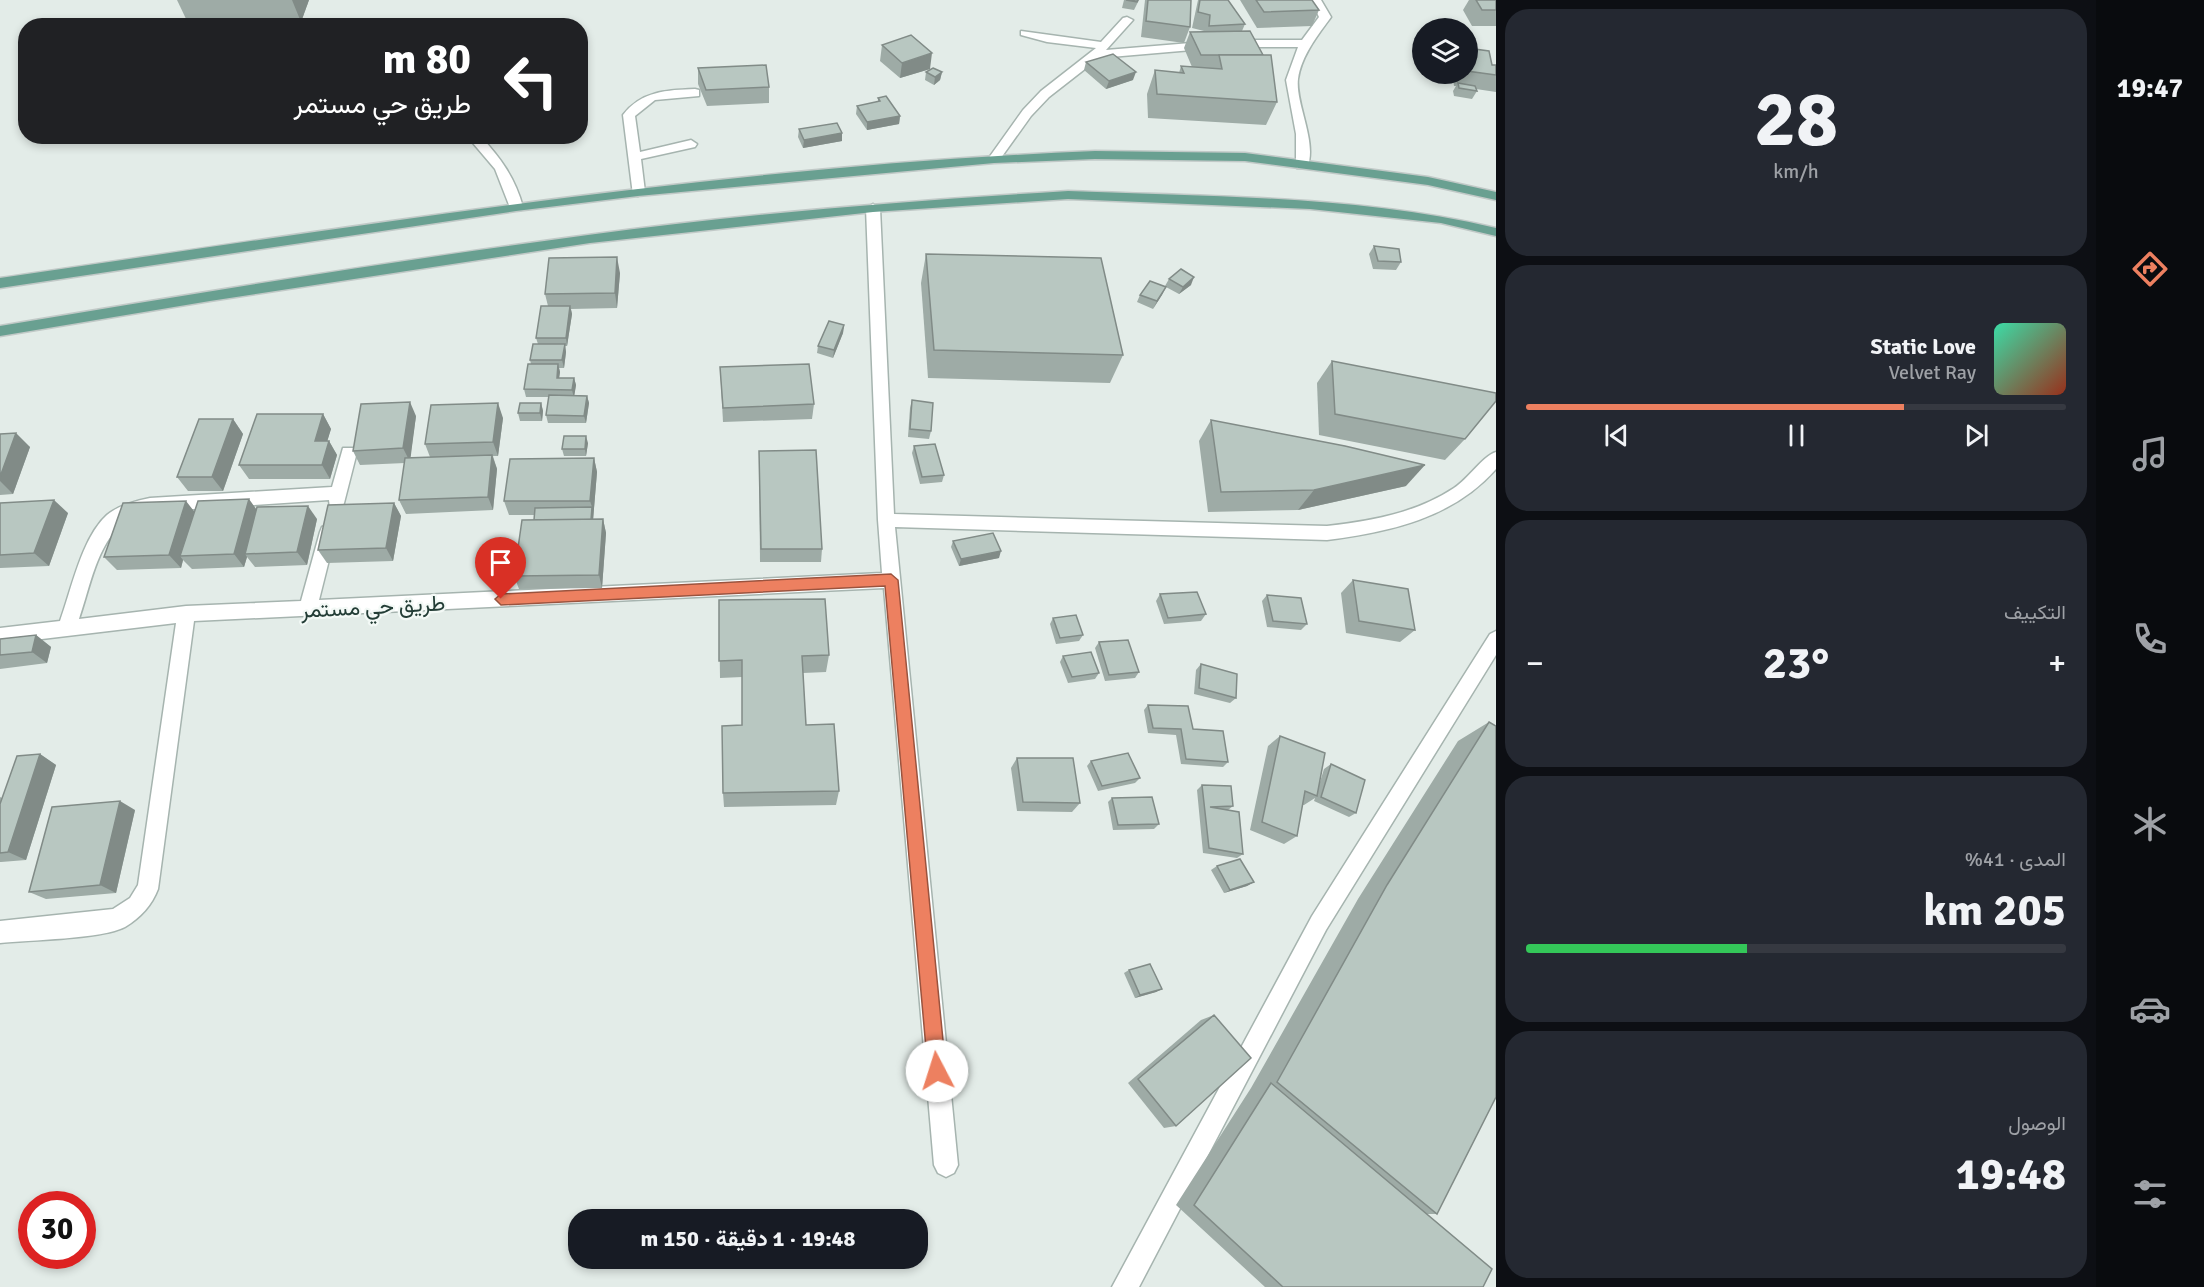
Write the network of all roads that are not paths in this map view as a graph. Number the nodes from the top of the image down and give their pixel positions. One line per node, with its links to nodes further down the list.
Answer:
1 (1317, 0): 4 (street)
2 (1127, 20): 5 (street)
3 (1025, 33): 5 (street)
4 (1305, 44): 5 (street); 11 (street)
5 (1101, 51): 10 (street)
6 (695, 93): 9 (street)
7 (482, 144): 14 (street)
8 (691, 144): 9 (street)
9 (633, 157): 12 (street)
10 (994, 159): 11 (main road); 12 (main road)
11 (1302, 165): 13 (main road)
12 (638, 192): 14 (main road)
13 (1496, 196)
14 (516, 207): 17 (main road)
15 (873, 208): 16 (main road); 18 (main road); 22 (street)
16 (1496, 232)
17 (0, 284)
18 (0, 331)
19 (350, 452): 21 (street)
20 (1496, 458): 22 (street)
21 (339, 492): 24 (street); 26 (street)
22 (885, 520): 23 (street)
23 (891, 580): 24 (street, طريق حي مستمر); 30 (street)
24 (308, 609): 25 (street, طريق حي مستمر)
25 (186, 614): 26 (street, طريق حي مستمر); 29 (street)
26 (67, 627): 27 (street, طريق حي مستمر)
27 (0, 636)
28 (1496, 639): 31 (street)
29 (0, 932)
30 (946, 1165)
31 (1125, 1287)

